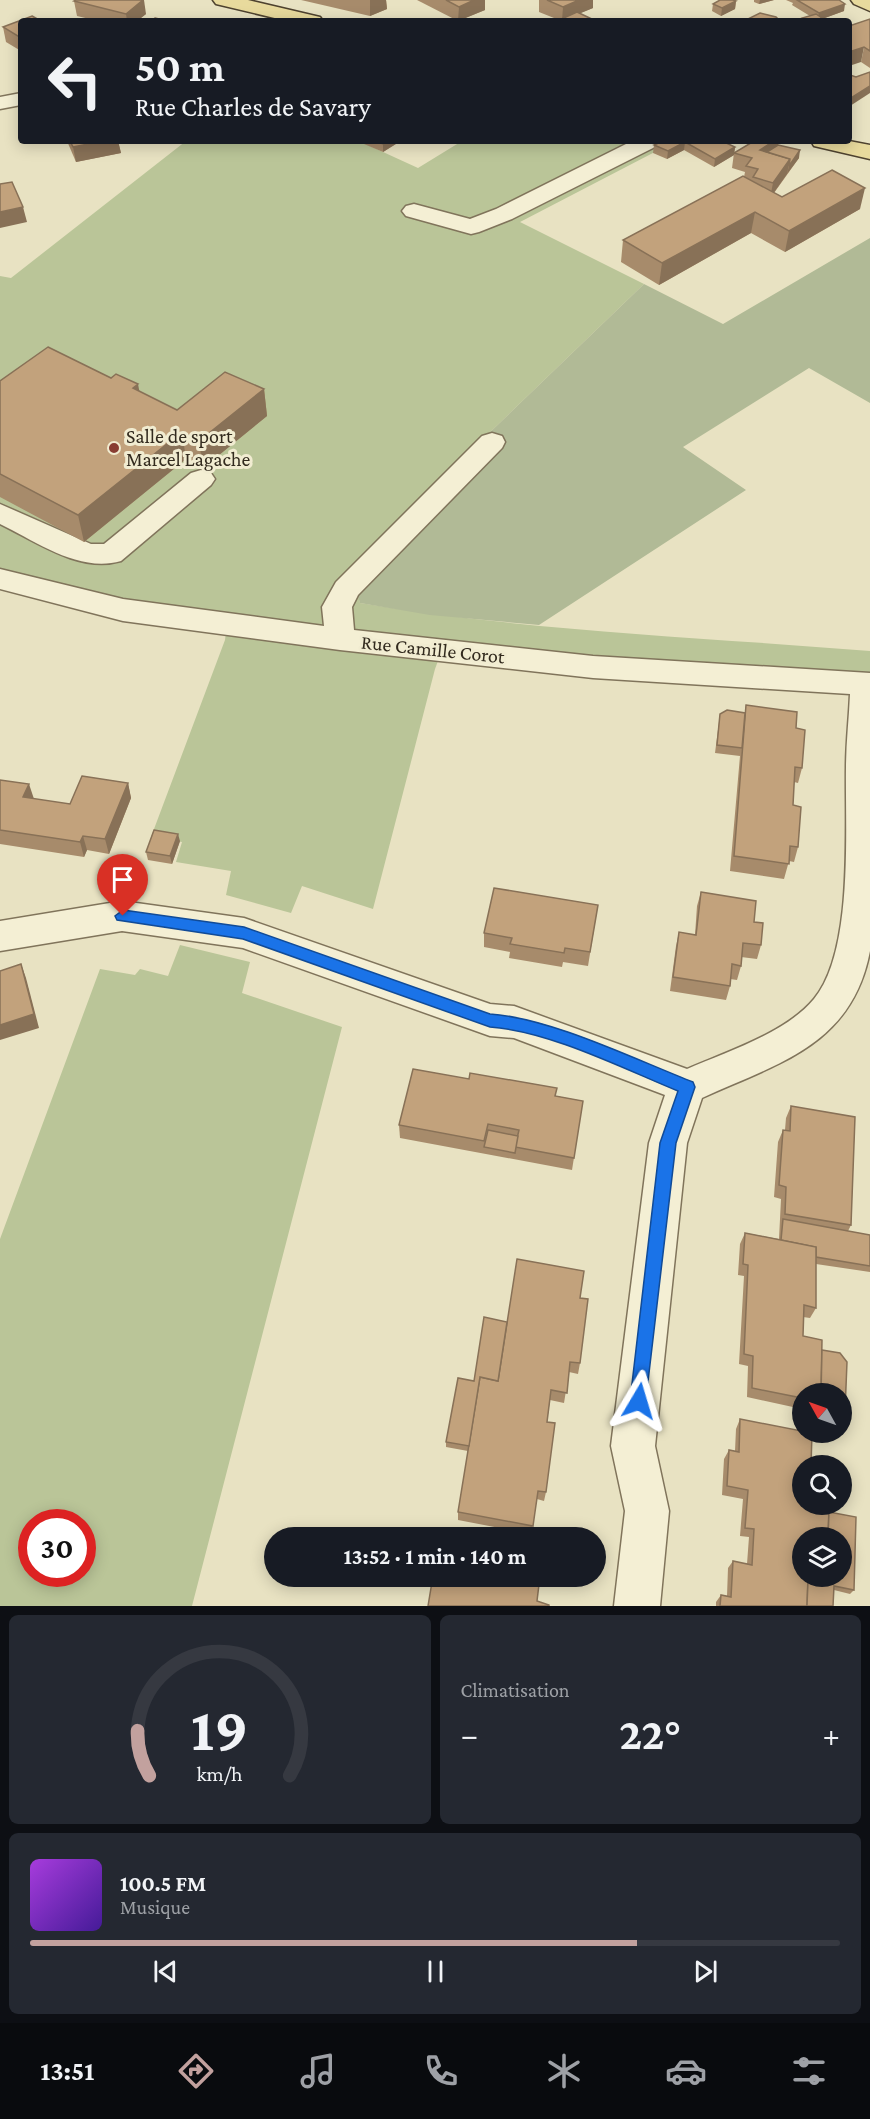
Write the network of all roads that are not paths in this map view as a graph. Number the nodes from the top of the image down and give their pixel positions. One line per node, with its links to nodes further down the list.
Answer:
1 (223, 0): 4 (main road)
2 (861, 0): 3 (main road)
3 (870, 5)
4 (300, 18)
5 (18, 100): 6 (street)
6 (0, 103)
7 (643, 144): 10 (street)
8 (835, 144): 9 (main road)
9 (870, 152)
10 (414, 210)
11 (492, 442): 15 (street)
12 (201, 479): 13 (street)
13 (0, 513)
14 (0, 579): 15 (street, Rue Camille Corot)
15 (340, 639): 16 (street, Rue Camille Corot)
16 (868, 684): 18 (street)
17 (0, 936): 18 (street)
18 (687, 1087): 19 (street)
19 (637, 1606)

